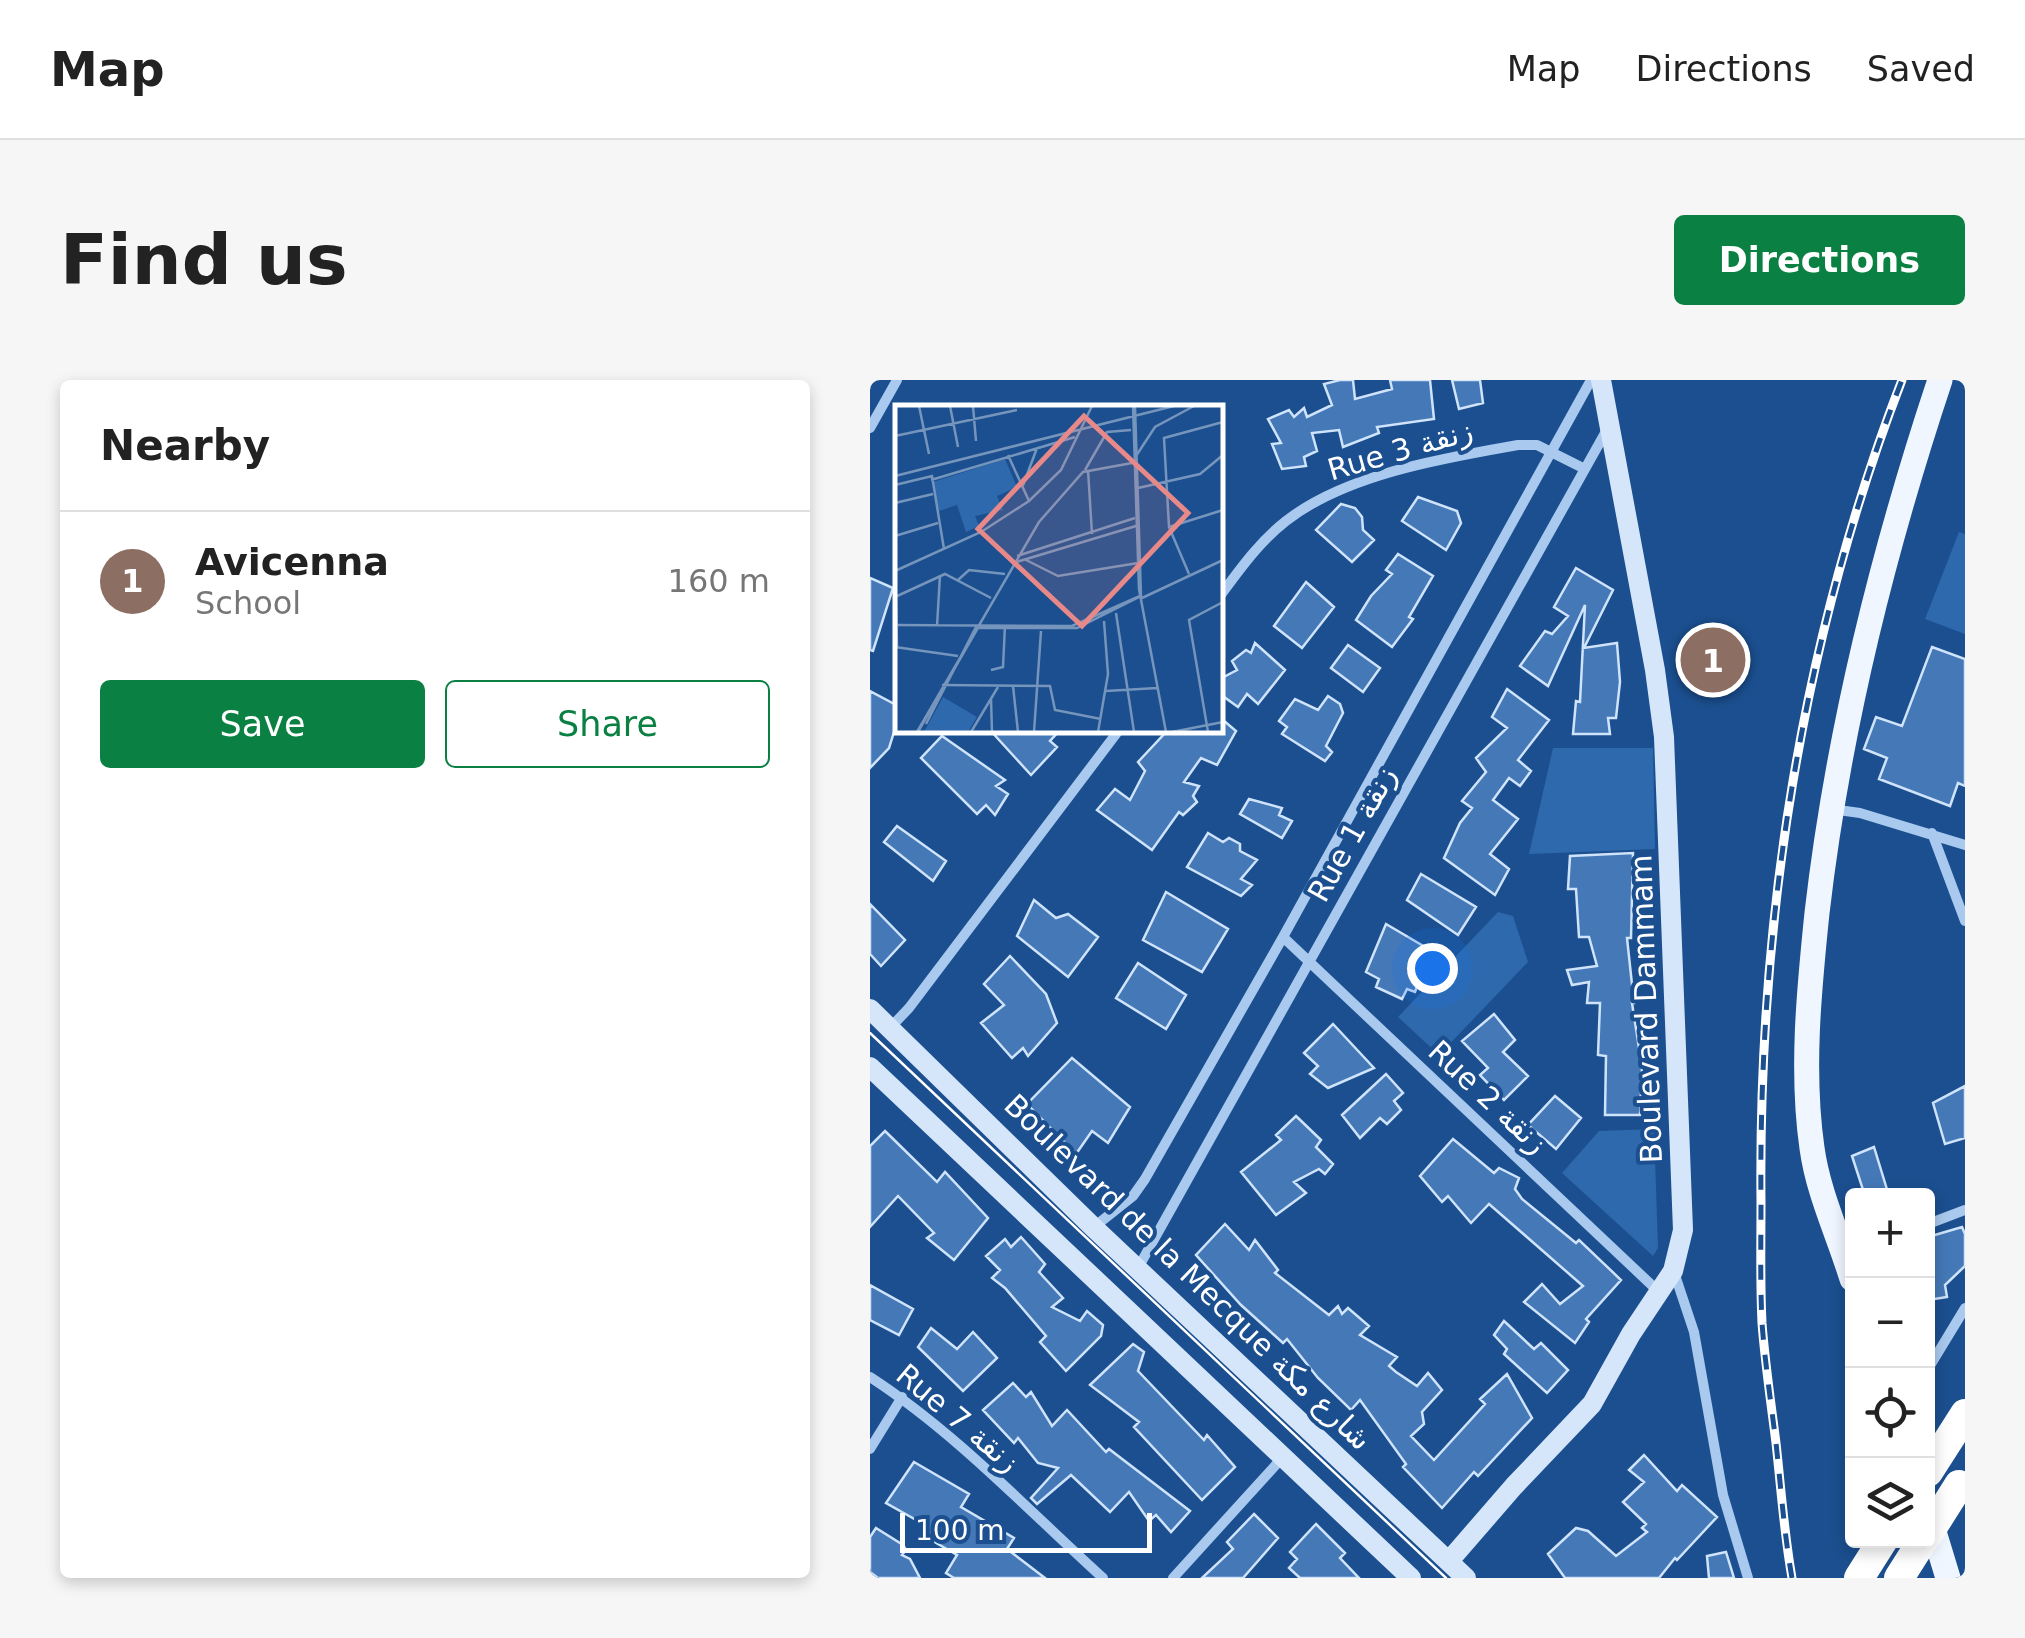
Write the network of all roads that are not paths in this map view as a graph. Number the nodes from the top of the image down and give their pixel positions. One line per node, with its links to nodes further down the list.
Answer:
1 (896, 380): 6 (street)
2 (1592, 380): 7 (street)
3 (1601, 380): 5 (main road, Boulevard Dammam)
4 (1940, 380): 11 (main road)
5 (1610, 424): 8 (street, Rue 1 زنقة); 25 (main road, Boulevard Dammam)
6 (870, 428)
7 (1552, 451): 8 (street); 9 (street, Rue 3 زنقة); 15 (street, Rue 1 زنقة)
8 (1585, 468): 16 (street, Rue 1 زنقة)
9 (1222, 594)
10 (1117, 732): 18 (street)
11 (1830, 809): 12 (street); 23 (main road)
12 (1932, 833): 13 (street); 14 (street)
13 (1965, 845)
14 (1965, 921)
15 (1282, 938): 16 (street, Rue 2 زنقة); 22 (street, Rue 1 زنقة)
16 (1309, 962): 24 (street, Rue 1 زنقة); 26 (street, Rue 2 زنقة)
17 (870, 1009): 18 (main road, Boulevard de la Mecque شارع مكة)
18 (890, 1028): 22 (main road, Boulevard de la Mecque شارع مكة)
19 (870, 1067): 33 (main road)
20 (1965, 1210): 21 (street)
21 (1935, 1221)
22 (1094, 1227): 24 (main road, Boulevard de la Mecque شارع مكة)
23 (1845, 1247)
24 (1138, 1268): 40 (main road, Boulevard de la Mecque شارع مكة)
25 (1673, 1270): 26 (main road, Boulevard Dammam); 45 (street)
26 (1659, 1292): 40 (main road, Boulevard Dammam)
27 (1965, 1308): 28 (street)
28 (1929, 1368)
29 (870, 1377): 30 (street, Rue 7 زنقة)
30 (902, 1397): 32 (street); 41 (street, Rue 7 زنقة)
31 (1965, 1414): 34 (highway)
32 (870, 1449)
33 (1283, 1457): 42 (street); 43 (main road)
34 (1935, 1462)
35 (1962, 1481): 36 (highway, bridge)
36 (1935, 1523)
37 (1935, 1535): 48 (main road)
38 (1878, 1548): 46 (highway)
39 (1918, 1548): 47 (highway)
40 (1448, 1561): 44 (main road, Boulevard de la Mecque شارع مكة)
41 (1103, 1578)
42 (1173, 1578)
43 (1411, 1578)
44 (1466, 1578)
45 (1748, 1578)
46 (1858, 1578)
47 (1899, 1578)
48 (1948, 1578)

